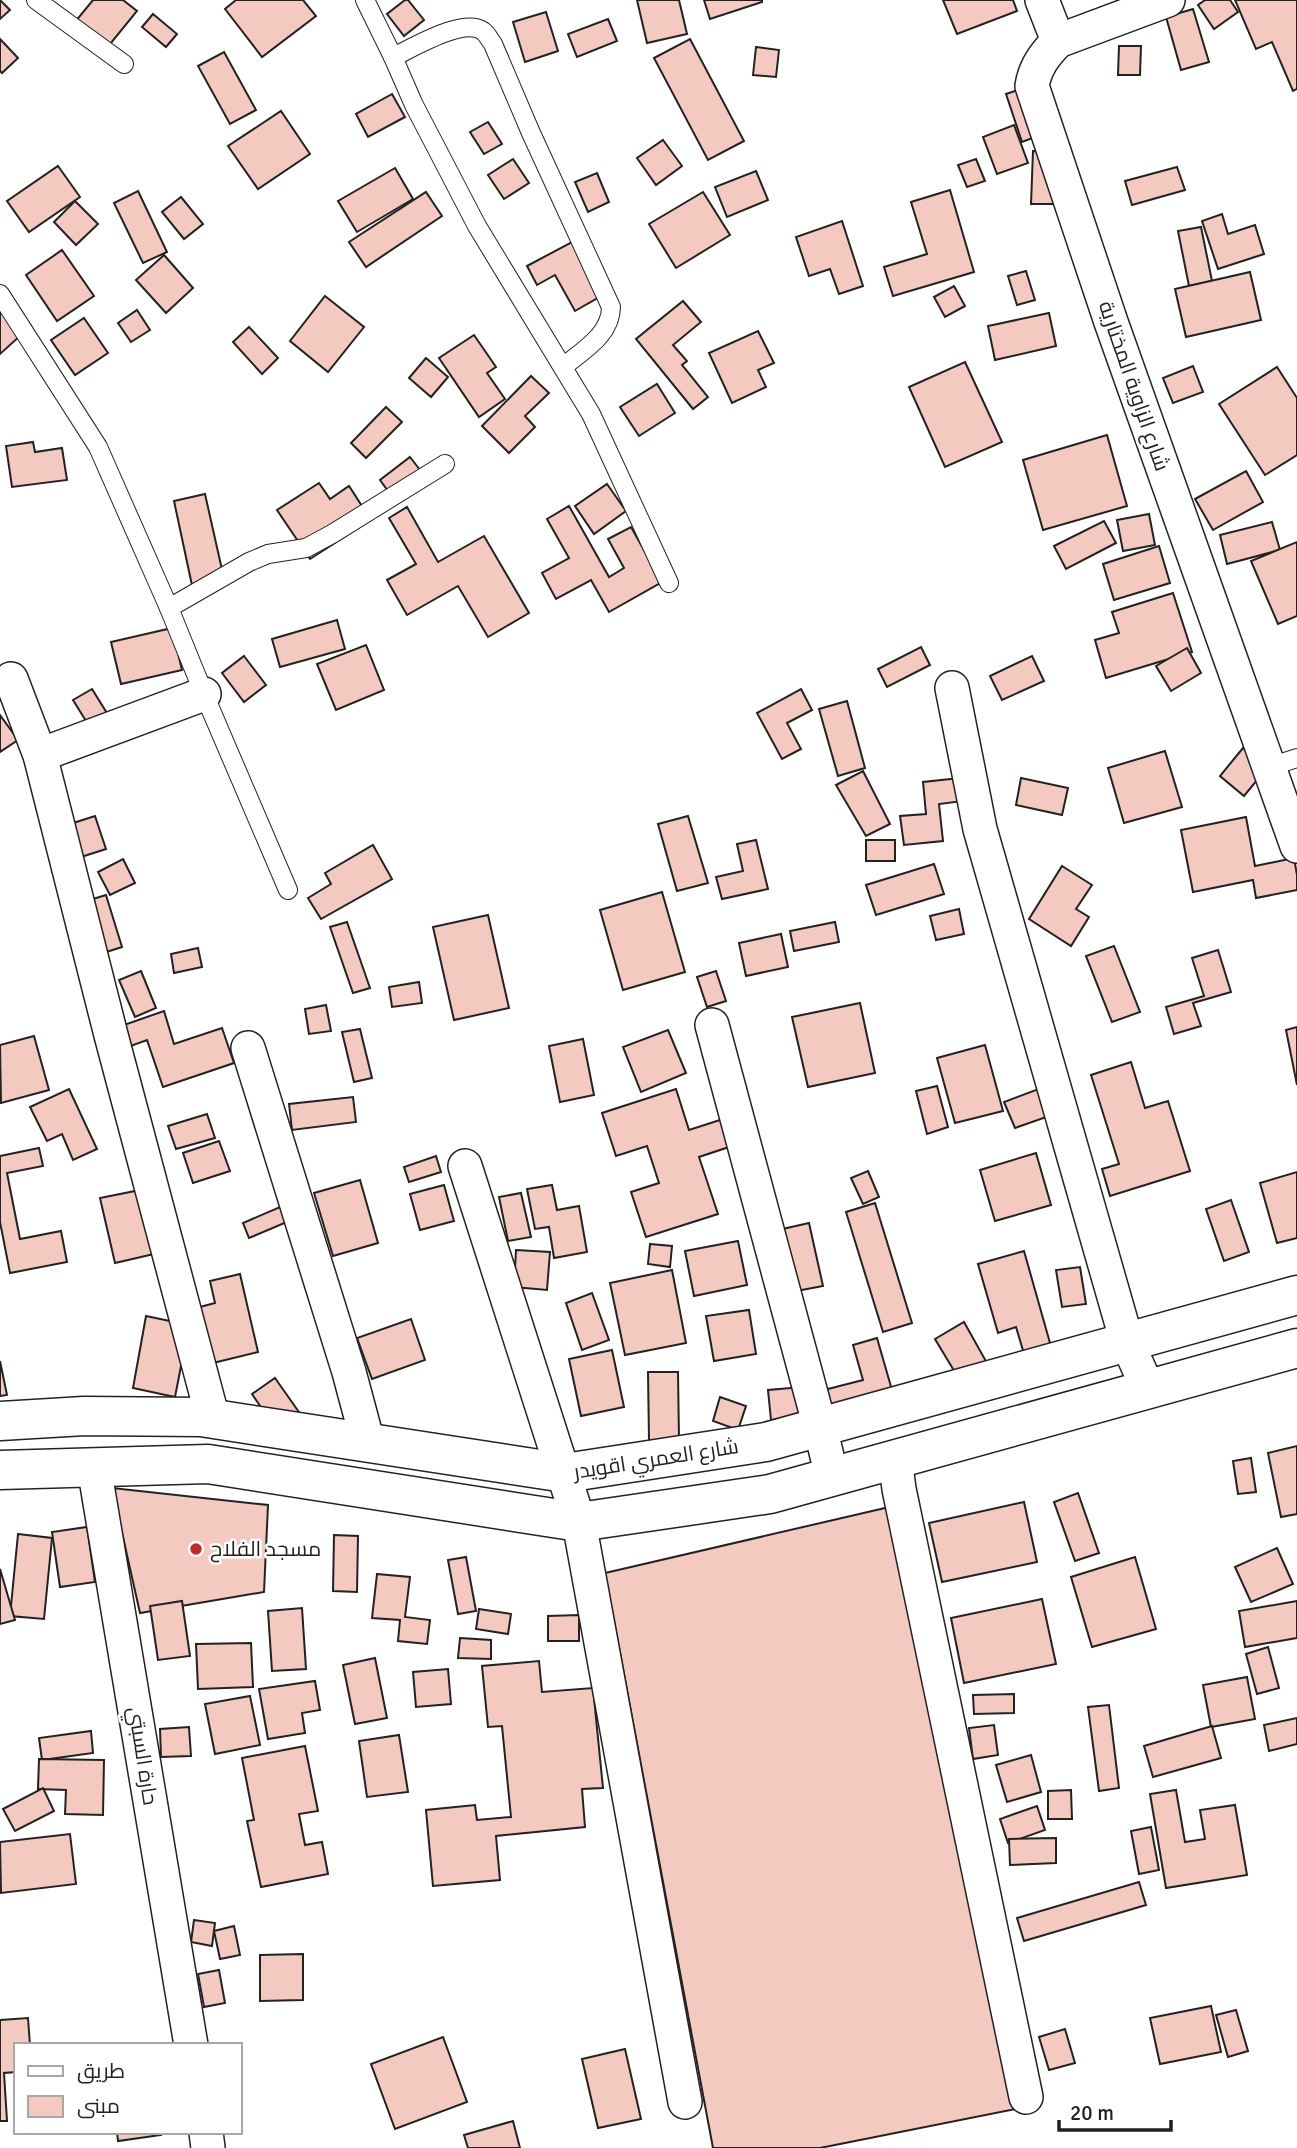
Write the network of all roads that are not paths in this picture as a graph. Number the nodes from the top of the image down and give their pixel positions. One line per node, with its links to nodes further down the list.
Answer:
1 (36, 0): 7 (lane)
2 (365, 0): 6 (lane)
3 (1042, 0): 5 (street)
4 (1168, 0): 5 (street)
5 (1058, 41): 17 (street, شارع الزاوية المختارية)
6 (393, 57): 9 (lane); 9 (lane)
7 (124, 64)
8 (0, 294): 12 (lane)
9 (563, 368): 11 (lane)
10 (445, 464): 12 (lane)
11 (669, 583)
12 (169, 608): 15 (lane)
13 (11, 679): 16 (street)
14 (951, 688): 24 (street)
15 (204, 694): 16 (street); 19 (lane)
16 (40, 755): 27 (street)
17 (1283, 762): 18 (street, شارع الزاوية المختارية)
18 (1297, 846)
19 (288, 890)
20 (712, 1025): 29 (street)
21 (248, 1048): 30 (street)
22 (465, 1166): 34 (street)
23 (1297, 1295): 24 (street, شارع العمري اقويدر)
24 (1127, 1342): 26 (street); 29 (street, شارع العمري اقويدر)
25 (1297, 1349): 26 (street)
26 (1149, 1391): 31 (street)
27 (213, 1419): 28 (street, شارع العمري اقويدر); 30 (street, شارع العمري اقويدر)
28 (0, 1421)
29 (820, 1427): 34 (street, شارع العمري اقويدر); 35 (street)
30 (368, 1443): 34 (street, شارع العمري اقويدر)
31 (895, 1458): 35 (street); 38 (street)
32 (94, 1467): 33 (street); 36 (street); 37 (street, حارة السبتي)
33 (0, 1469)
34 (565, 1473): 36 (street)
35 (832, 1477): 36 (street)
36 (579, 1522): 39 (street)
37 (191, 2043)
38 (1026, 2097)
39 (685, 2102)

